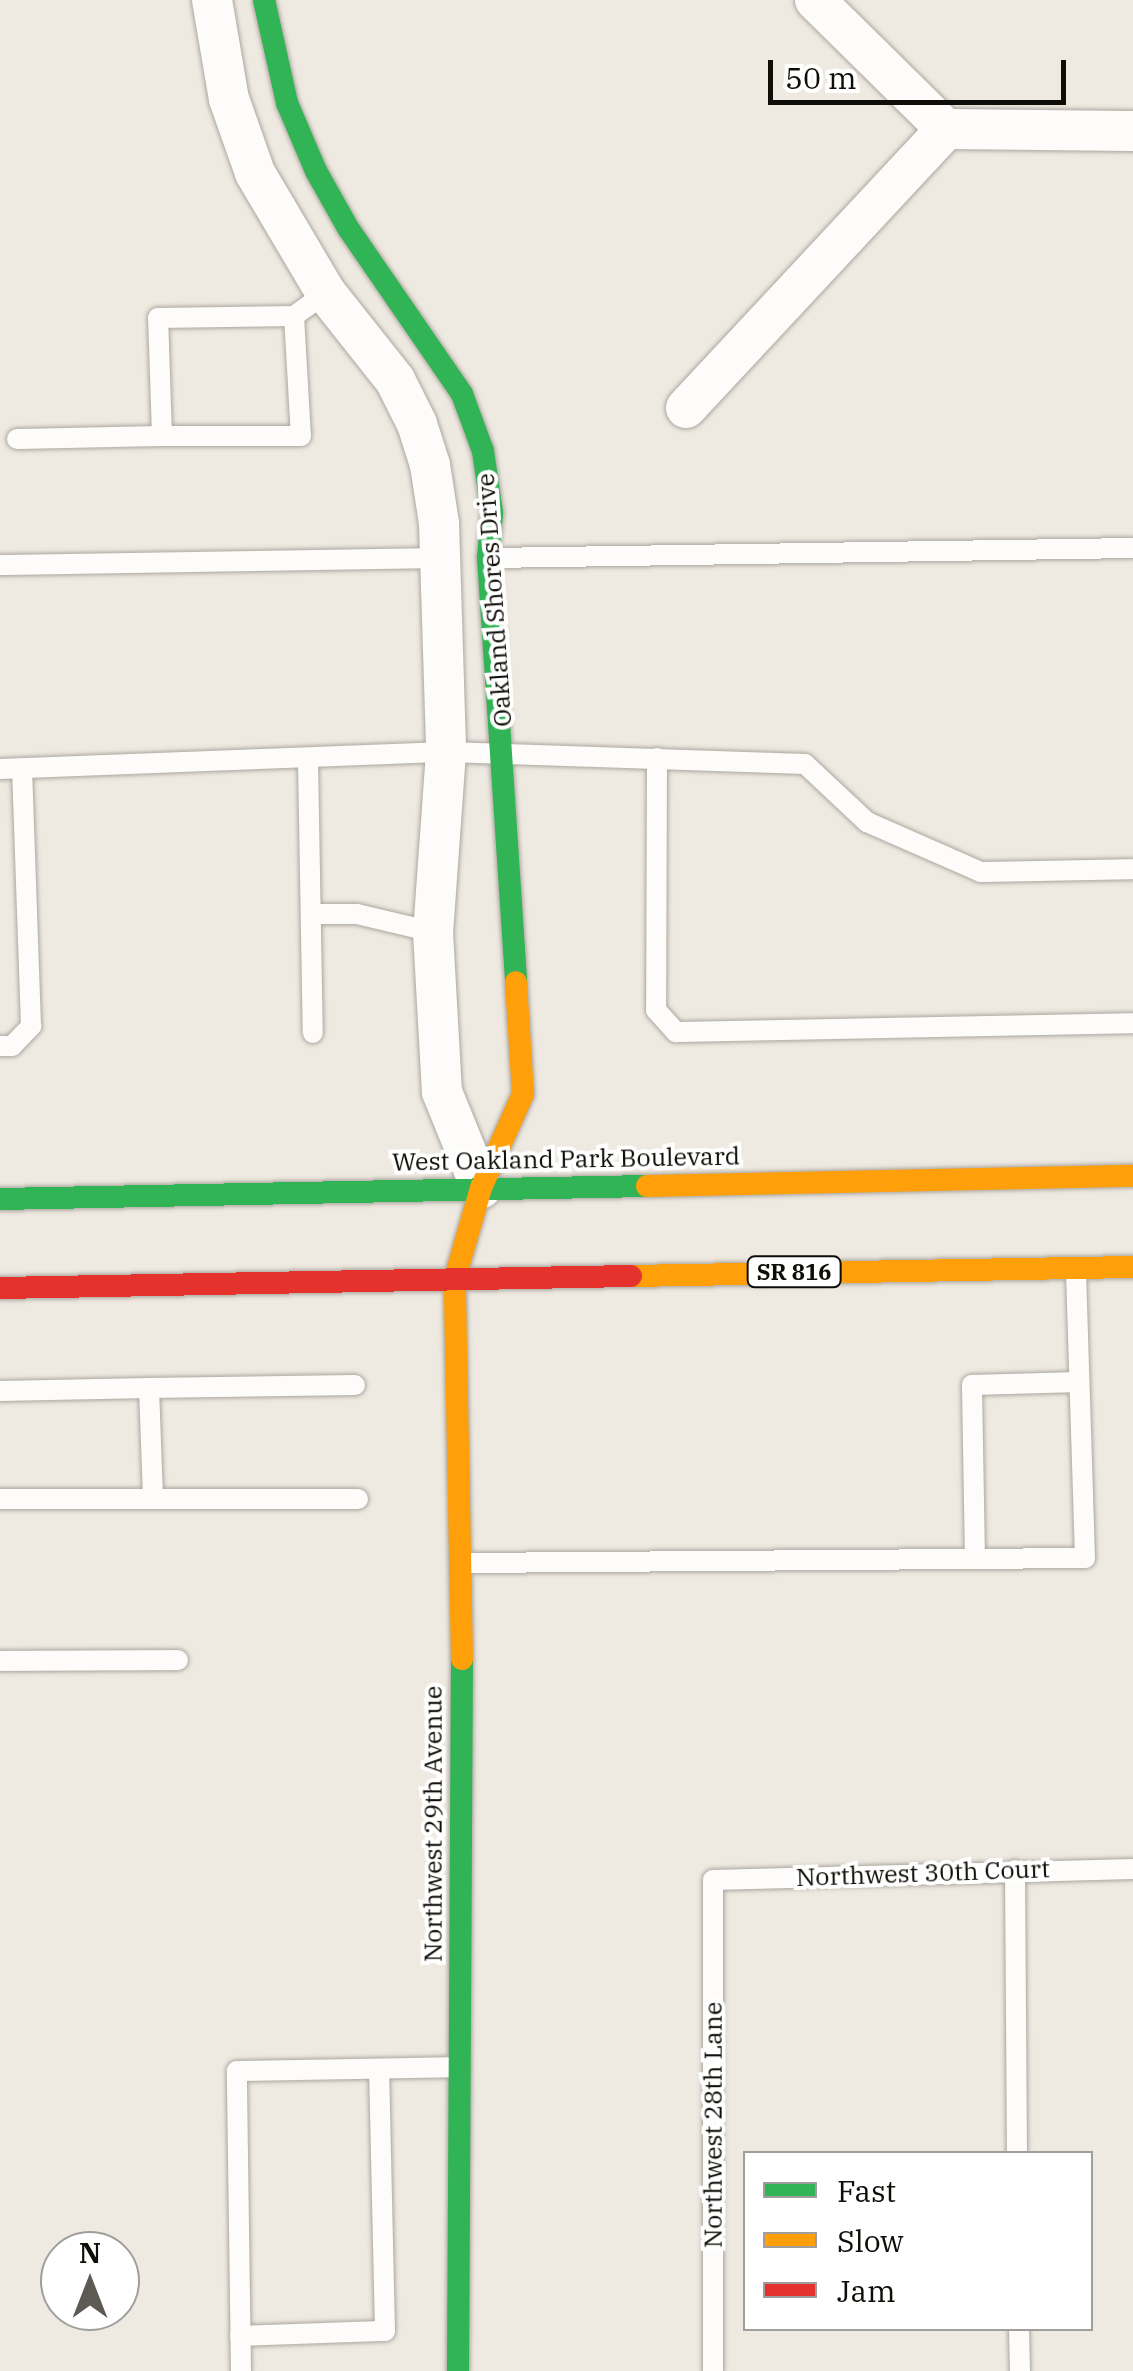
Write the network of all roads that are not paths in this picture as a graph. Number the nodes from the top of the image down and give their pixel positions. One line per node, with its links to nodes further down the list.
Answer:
1 (212, 0): 6 (street, Oakland Shores Drive)
2 (264, 0): 7 (street, Oakland Shores Drive)
3 (815, 0): 4 (street)
4 (946, 129): 5 (street); 9 (street)
5 (1133, 131)
6 (310, 305): 8 (street, Oakland Shores Drive); 11 (lane); 11 (lane)
7 (412, 316): 8 (street); 10 (street, Oakland Shores Drive)
8 (368, 347): 13 (street, Oakland Shores Drive)
9 (686, 408)
10 (478, 434): 13 (street); 16 (street, Oakland Shores Drive)
11 (162, 436): 12 (lane)
12 (17, 439)
13 (426, 450): 15 (street, Oakland Shores Drive)
14 (1133, 548): 16 (lane)
15 (440, 558): 16 (lane); 17 (lane); 18 (street, Oakland Shores Drive)
16 (488, 558): 19 (street, Oakland Shores Drive)
17 (0, 565)
18 (446, 752): 19 (lane); 21 (lane); 26 (street, Oakland Shores Drive)
19 (504, 753): 20 (lane); 31 (street, Oakland Shores Drive)
20 (657, 758): 24 (lane); 27 (lane)
21 (308, 760): 22 (lane); 25 (lane)
22 (22, 768): 23 (lane); 29 (lane)
23 (0, 769)
24 (1133, 868)
25 (311, 914): 26 (lane); 28 (lane)
26 (433, 932): 31 (street, Oakland Shores Drive)
27 (1133, 1022)
28 (313, 1034)
29 (0, 1046)
30 (1133, 1176): 31 (street, West Oakland Park Boulevard)
31 (481, 1188): 32 (street, West Oakland Park Boulevard); 35 (street, Oakland Shores Drive)
32 (0, 1198)
33 (1133, 1266): 34 (street, SR 816)
34 (1076, 1268): 35 (street, SR 816); 37 (lane)
35 (455, 1278): 36 (street, SR 816); 45 (street, Northwest 29th Avenue)
36 (0, 1288)
37 (1078, 1382): 44 (lane); 44 (lane)
38 (355, 1385): 39 (lane)
39 (149, 1388): 40 (lane); 42 (lane)
40 (0, 1391)
41 (0, 1499): 42 (lane)
42 (153, 1499): 43 (lane)
43 (358, 1499)
44 (975, 1559): 45 (lane)
45 (462, 1563): 51 (street, Northwest 29th Avenue)
46 (178, 1660): 47 (lane)
47 (0, 1661)
48 (1133, 1869): 49 (lane, Northwest 30th Court)
49 (1015, 1870): 50 (lane, Northwest 30th Court); 53 (lane)
50 (712, 1880): 58 (lane, Northwest 28th Lane)
51 (460, 2068): 52 (lane); 57 (street, Northwest 29th Avenue)
52 (379, 2069): 55 (lane); 55 (lane)
53 (1018, 2151)
54 (1019, 2331): 59 (lane)
55 (240, 2336): 56 (lane)
56 (241, 2371)
57 (458, 2371)
58 (713, 2371)
59 (1020, 2371)

